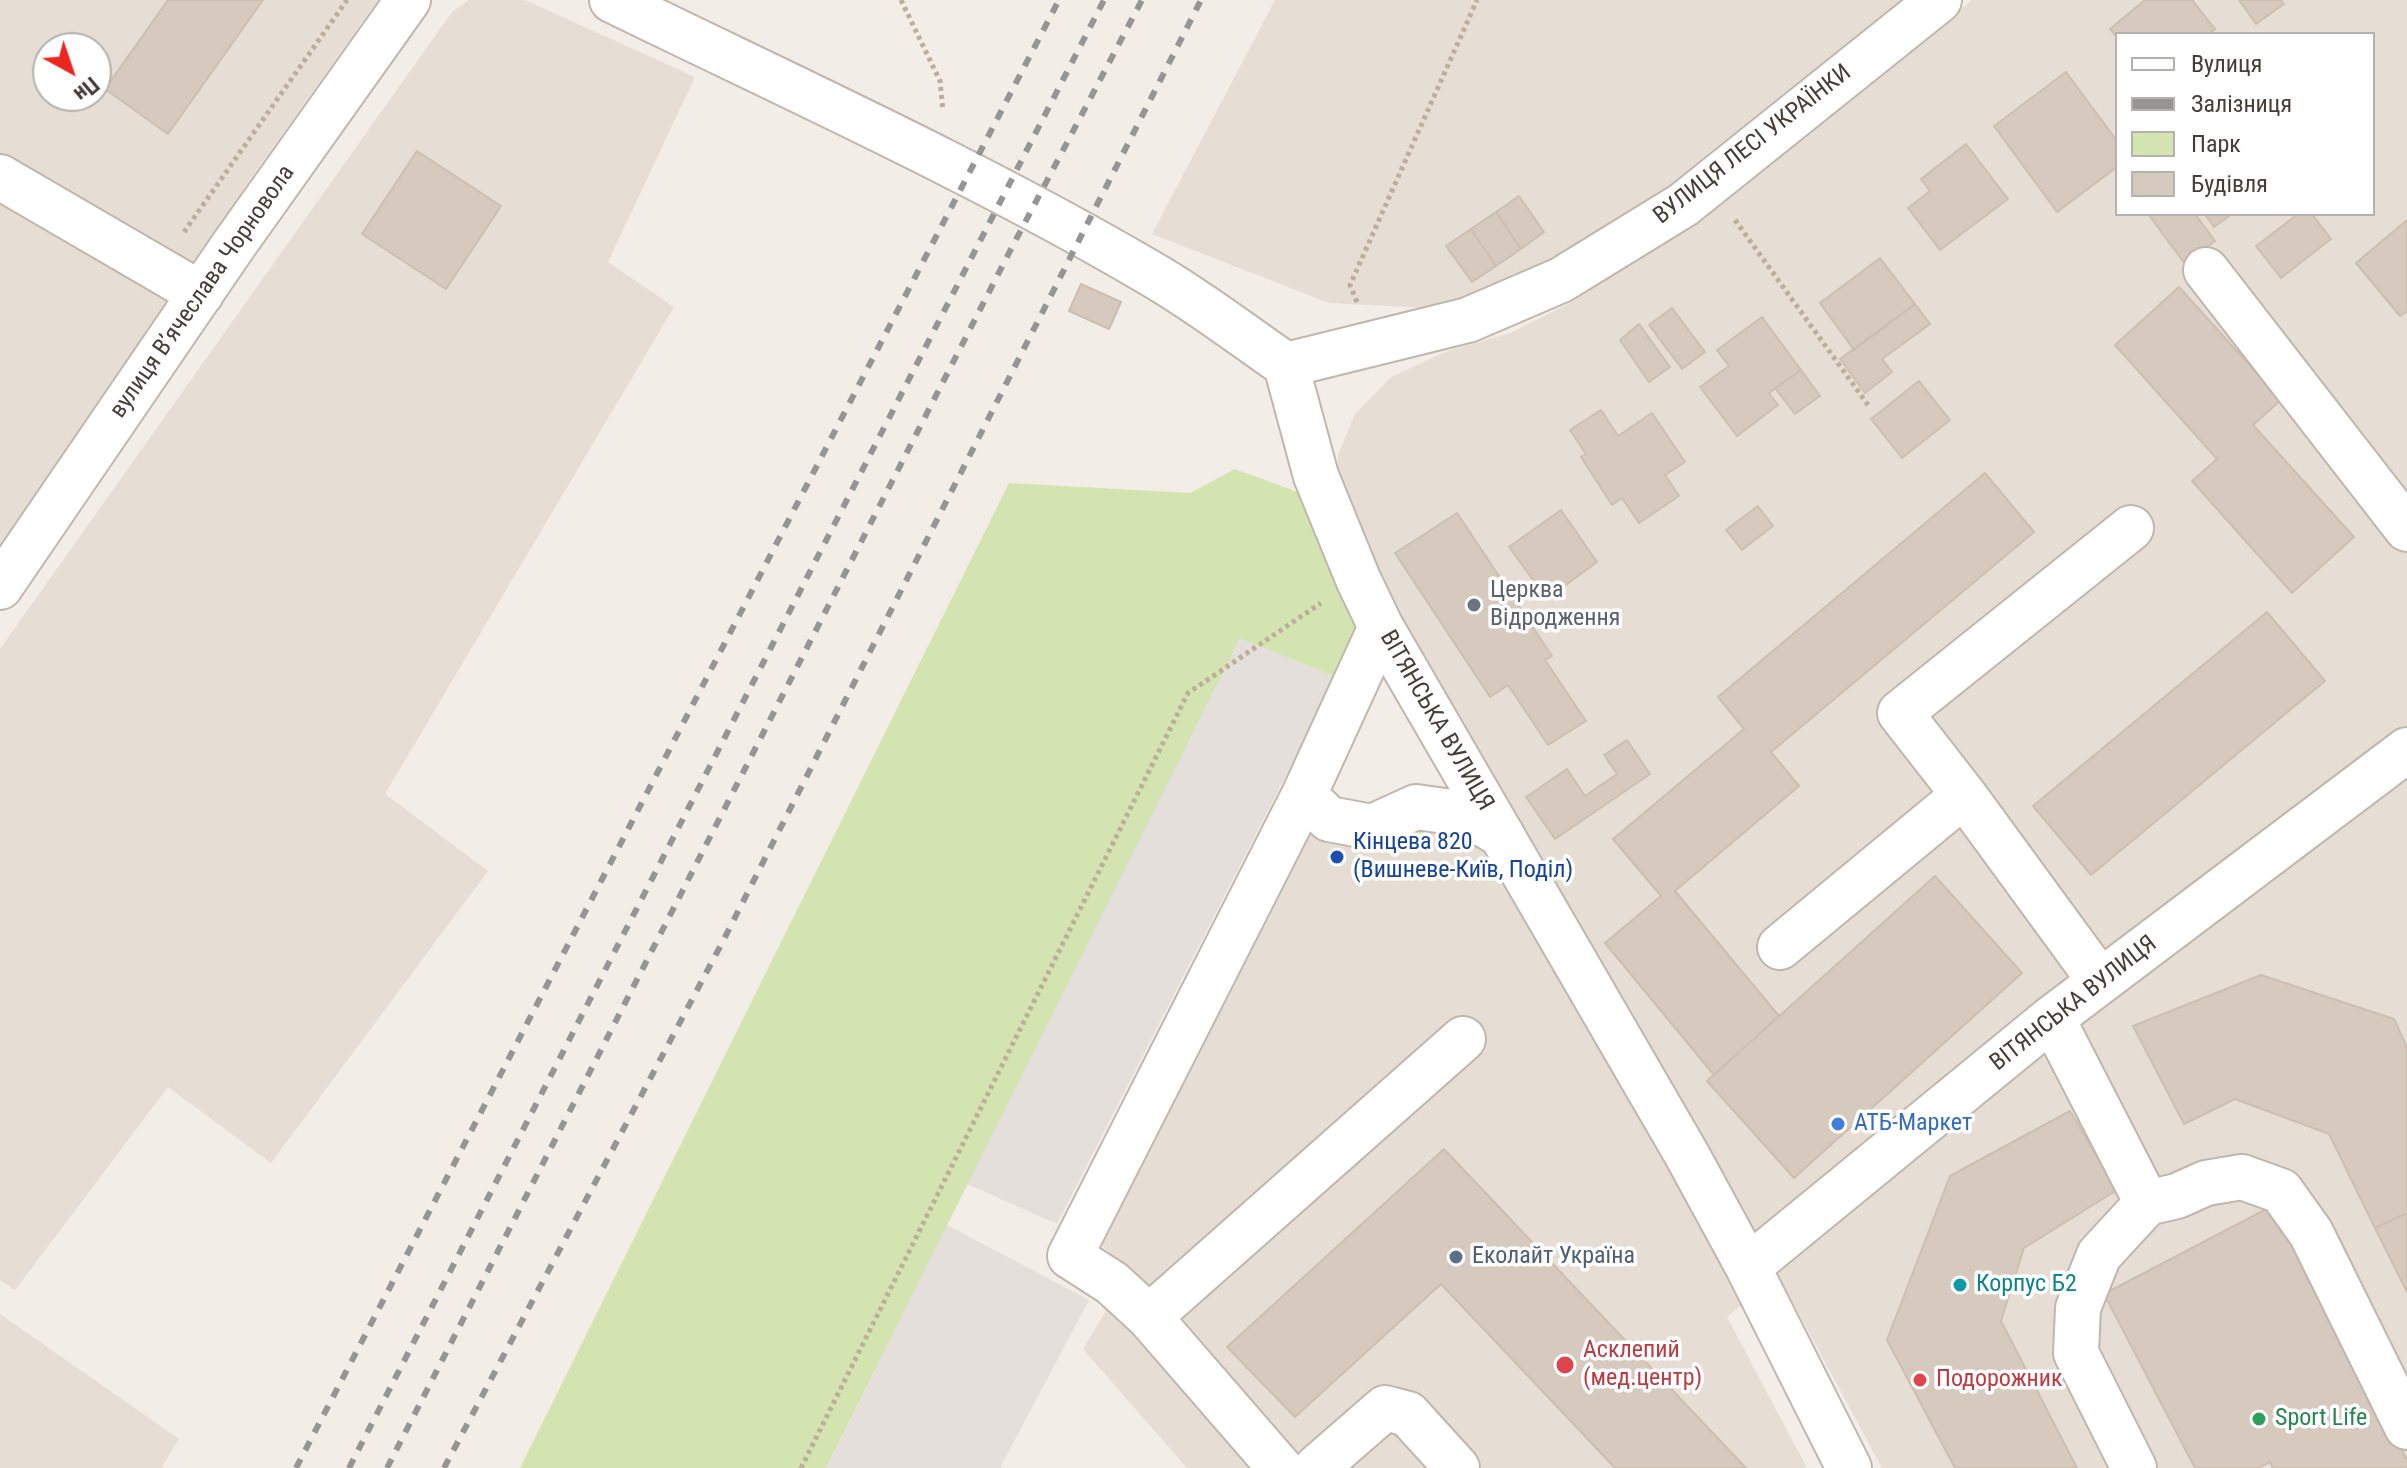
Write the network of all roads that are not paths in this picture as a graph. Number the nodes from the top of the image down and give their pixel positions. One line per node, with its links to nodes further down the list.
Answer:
1 (408, 0): 6 (street, вулиця Вʼячеслава Чорновола)
2 (612, 0): 7 (street)
3 (1939, 0): 7 (street, ВУЛИЦЯ ЛЕСІ УКРАЇНКИ)
4 (0, 177): 6 (street)
5 (2206, 270): 9 (street)
6 (201, 294): 10 (street, вулиця Вʼячеслава Чорновола)
7 (1286, 365): 11 (street, ВІТЯНСЬКА ВУЛИЦЯ)
8 (2131, 528): 14 (street)
9 (2407, 529)
10 (0, 587)
11 (1381, 627): 13 (street); 15 (street, ВІТЯНСЬКА ВУЛИЦЯ)
12 (2407, 750): 17 (street, ВІТЯНСЬКА ВУЛИЦЯ)
13 (1304, 795): 15 (street); 22 (street)
14 (1964, 795): 16 (street); 17 (street)
15 (1502, 835): 21 (street, ВІТЯНСЬКА ВУЛИЦЯ)
16 (1780, 947)
17 (2100, 981): 18 (street, ВІТЯНСЬКА ВУЛИЦЯ)
18 (2052, 1018): 20 (street); 21 (street, ВІТЯНСЬКА ВУЛИЦЯ)
19 (1463, 1039): 22 (street)
20 (2147, 1203): 23 (street); 28 (street)
21 (1748, 1267): 27 (street, ВІТЯНСЬКА ВУЛИЦЯ)
22 (1149, 1317): 24 (street)
23 (2407, 1427)
24 (1280, 1468)
25 (1316, 1468): 26 (street)
26 (1457, 1468)
27 (1849, 1468)
28 (2134, 1468)

